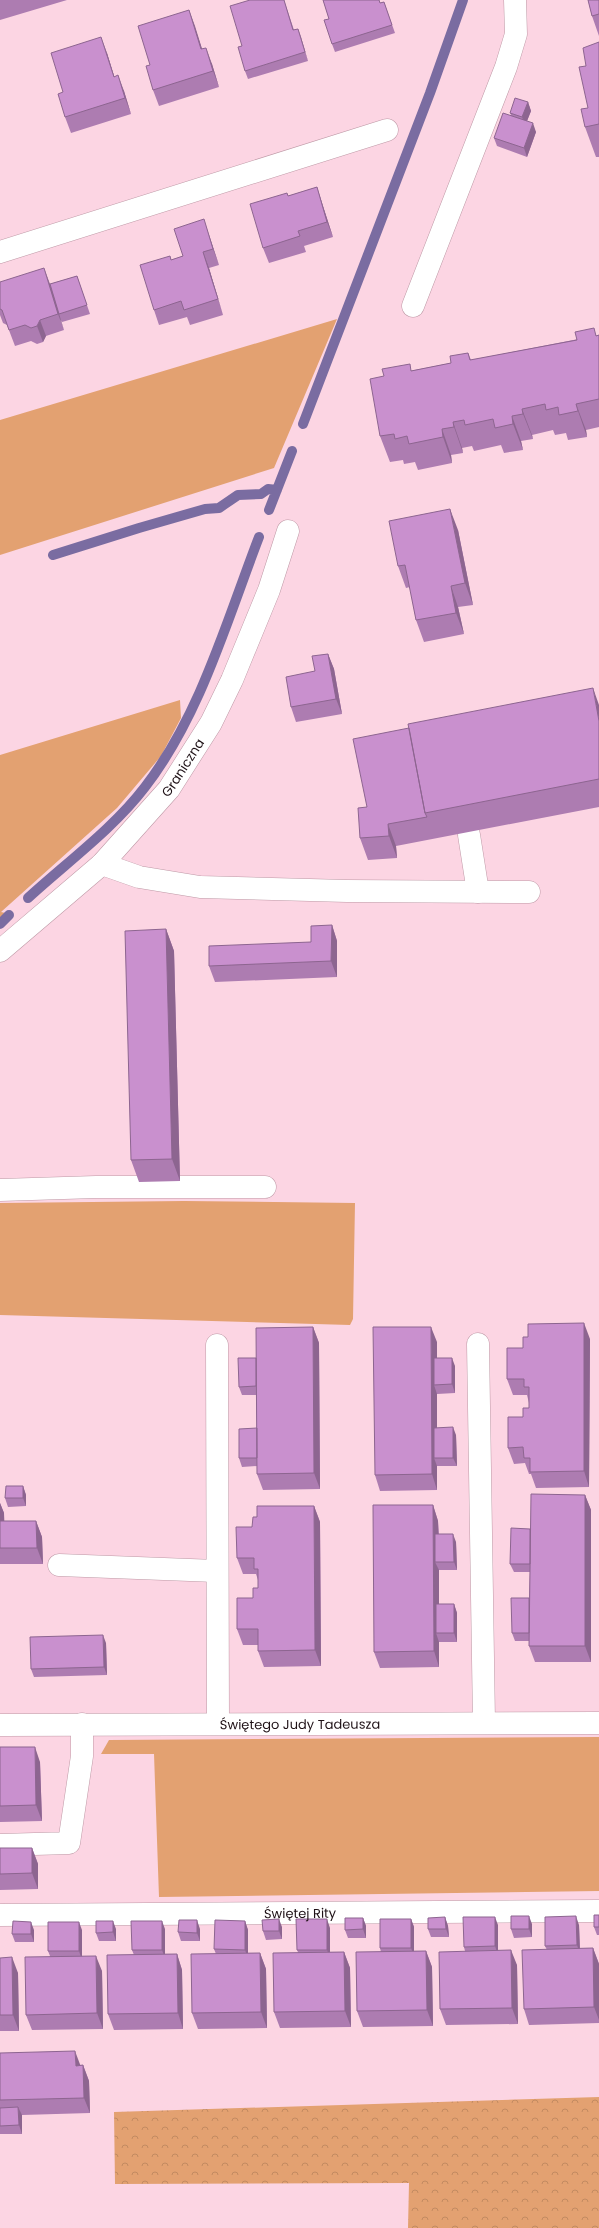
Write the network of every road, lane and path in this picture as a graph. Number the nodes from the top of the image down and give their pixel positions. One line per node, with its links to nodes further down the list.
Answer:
1 (515, 0): 4 (street)
2 (387, 130): 3 (street)
3 (0, 252)
4 (413, 306)
5 (288, 531): 7 (street, Graniczna)
6 (469, 835): 8 (street)
7 (102, 864): 8 (street); 10 (street, Graniczna)
8 (478, 892): 9 (street)
9 (529, 892)
10 (0, 951)
11 (265, 1187): 12 (street)
12 (0, 1190)
13 (478, 1344): 17 (street)
14 (217, 1345): 16 (street)
15 (59, 1565): 16 (street)
16 (216, 1571): 18 (street)
17 (484, 1722): 18 (street, Świętego Judy Tadeusza); 19 (street, Świętego Judy Tadeusza)
18 (218, 1723): 20 (street, Świętego Judy Tadeusza)
19 (599, 1723)
20 (82, 1724): 21 (street, Świętego Judy Tadeusza); 22 (street)
21 (0, 1725)
22 (0, 1845)
23 (599, 1911): 24 (street, Świętej Rity)
24 (0, 1915)

